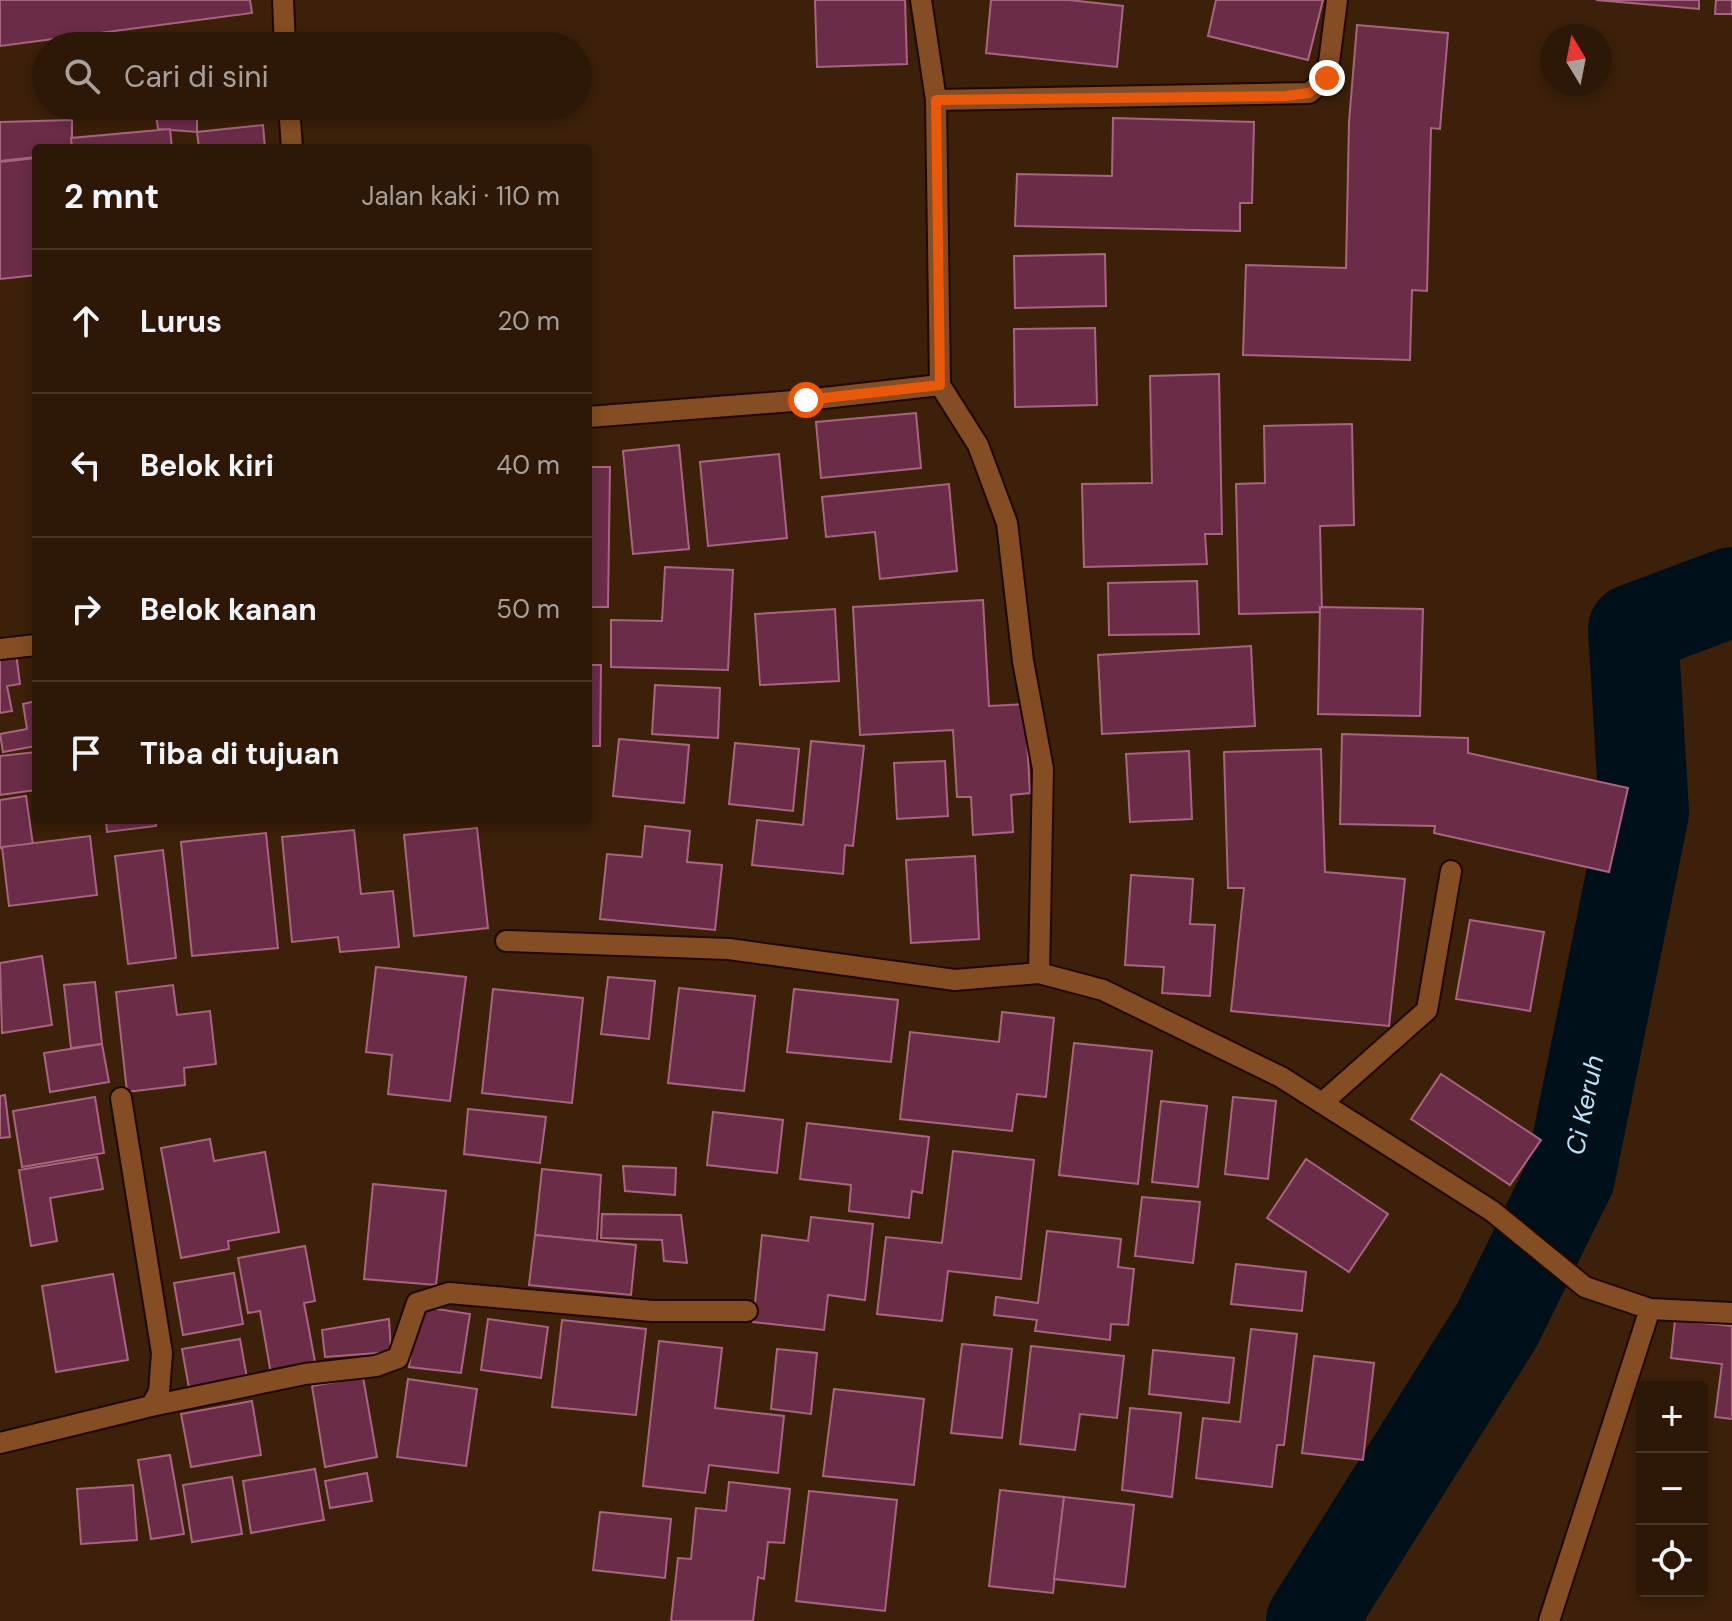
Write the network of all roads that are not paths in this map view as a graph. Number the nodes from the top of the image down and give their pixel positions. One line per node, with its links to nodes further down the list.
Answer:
1 (283, 0): 4 (street)
2 (921, 0): 5 (street)
3 (1337, 0): 5 (street)
4 (284, 32)
5 (936, 100): 8 (street)
6 (290, 120): 7 (street)
7 (292, 144)
8 (940, 385): 9 (street); 14 (street)
9 (592, 417)
10 (32, 645): 11 (street)
11 (0, 649)
12 (1451, 871): 16 (street)
13 (506, 941): 14 (street)
14 (1039, 973): 16 (street)
15 (121, 1098): 20 (street)
16 (1322, 1103): 17 (street)
17 (1650, 1309): 19 (street); 22 (street)
18 (747, 1311): 20 (street)
19 (1732, 1313)
20 (151, 1406): 21 (street)
21 (0, 1443)
22 (1549, 1621)

